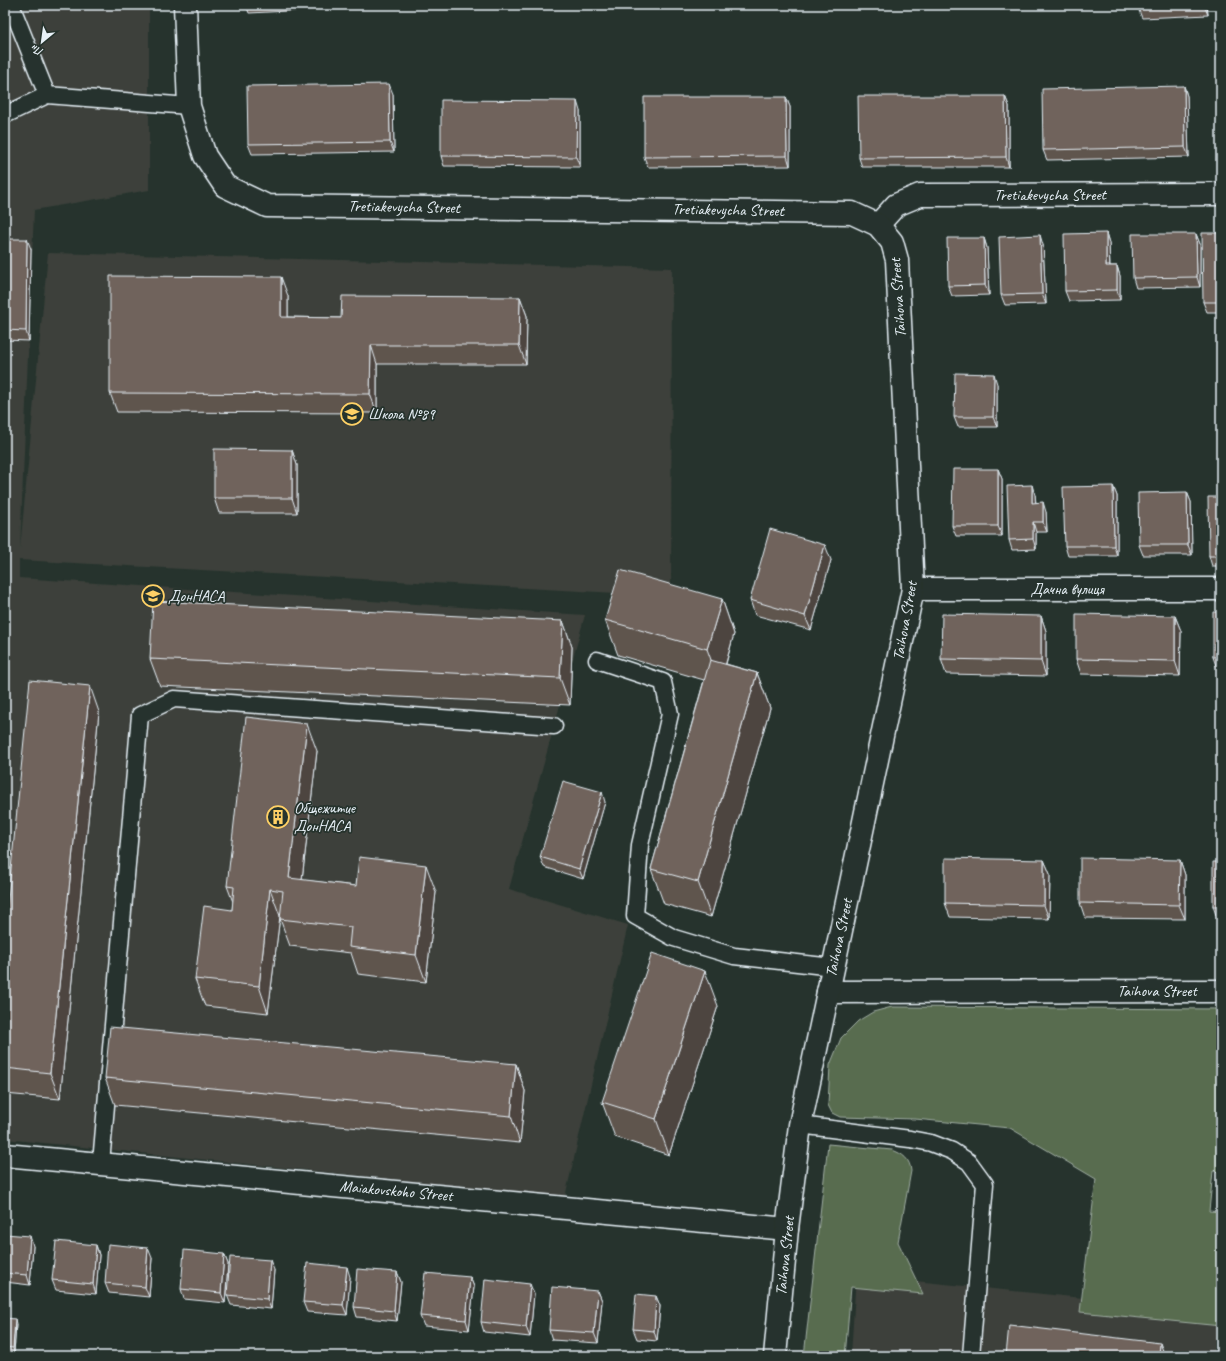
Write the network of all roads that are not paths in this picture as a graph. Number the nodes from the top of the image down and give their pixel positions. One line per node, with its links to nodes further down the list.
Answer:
1 (11, 5): 3 (lane)
2 (185, 5): 4 (street)
3 (47, 95): 4 (lane); 5 (lane)
4 (189, 106): 7 (street, Tretiakevycha Street)
5 (5, 115)
6 (1221, 194): 7 (street, Tretiakevycha Street)
7 (878, 225): 8 (street, Taihova Street)
8 (913, 589): 9 (street, Дачна вулиця); 12 (street, Taihova Street)
9 (1221, 589)
10 (597, 660): 12 (lane)
11 (554, 726): 17 (lane)
12 (833, 967): 14 (street, Taihova Street)
13 (1221, 991): 14 (street, Taihova Street)
14 (828, 992): 15 (street, Taihova Street)
15 (800, 1125): 18 (street, Taihova Street); 20 (lane)
16 (5, 1154): 17 (street, Maiakovskoho Street)
17 (101, 1163): 18 (street, Maiakovskoho Street)
18 (787, 1229): 19 (street, Taihova Street)
19 (775, 1356)
20 (971, 1356)

